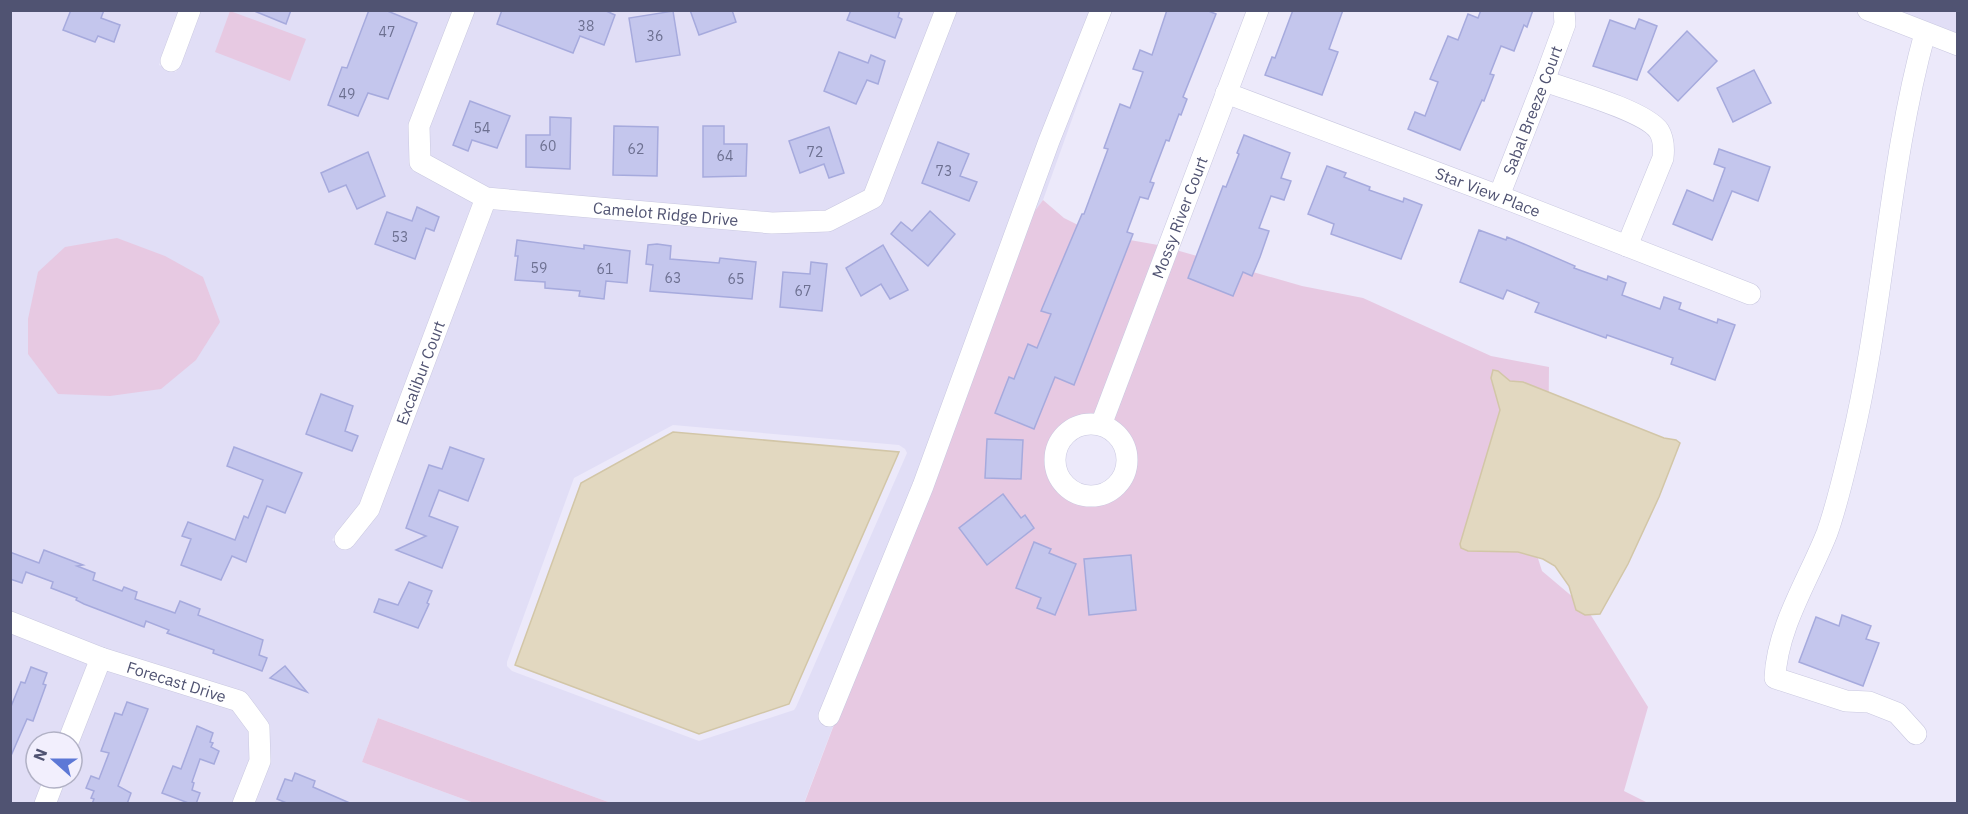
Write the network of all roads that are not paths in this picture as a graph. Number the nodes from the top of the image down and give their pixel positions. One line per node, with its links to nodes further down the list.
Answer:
1 (190, 10): 10 (street)
2 (464, 10): 14 (street, Camelot Ridge Drive)
3 (946, 10): 14 (street, Camelot Ridge Drive)
4 (1101, 10): 21 (street)
5 (1258, 10): 12 (street, Mossy River Court)
6 (1868, 10): 8 (street)
7 (1569, 15): 11 (street, Sabal Breeze Court)
8 (1925, 33): 9 (street); 23 (street)
9 (1958, 45)
10 (171, 61)
11 (1544, 81): 13 (street, Sabal Breeze Court); 15 (street)
12 (1226, 93): 13 (street, Star View Place); 17 (street, Mossy River Court)
13 (1499, 196): 15 (street, Star View Place)
14 (486, 198): 18 (street, Excalibur Court)
15 (1627, 246): 16 (street, Star View Place)
16 (1750, 294)
17 (1101, 425)
18 (345, 539)
19 (10, 622): 20 (street, Forecast Drive)
20 (101, 657): 22 (street); 24 (street, Forecast Drive)
21 (829, 716)
22 (73, 730)
23 (1916, 734)
24 (243, 804)

